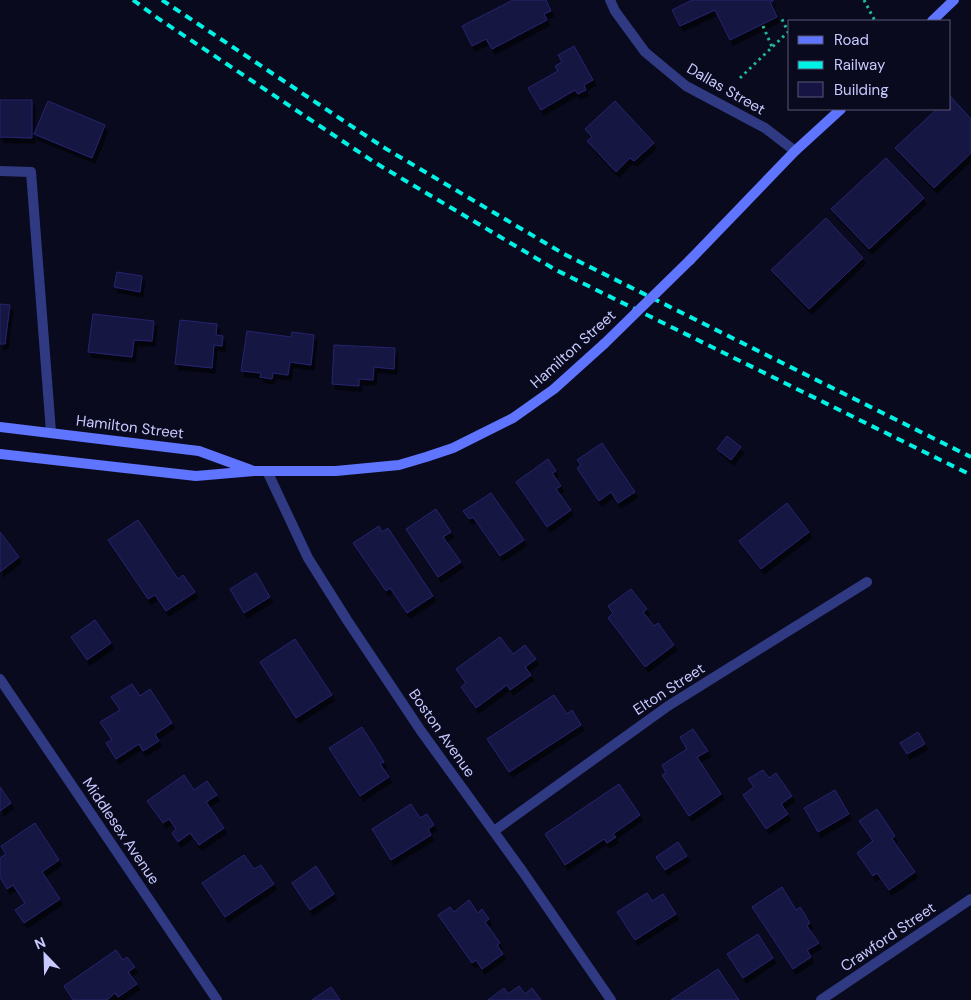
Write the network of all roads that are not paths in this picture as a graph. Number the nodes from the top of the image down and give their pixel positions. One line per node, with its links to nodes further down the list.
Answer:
1 (610, 0): 5 (street, Dallas Street)
2 (954, 0): 3 (main road)
3 (933, 20)
4 (840, 110): 5 (main road, Hamilton Street)
5 (795, 151): 11 (main road, Hamilton Street, bridge)
6 (0, 171): 8 (street)
7 (0, 426): 8 (main road, Hamilton Street)
8 (51, 432): 10 (main road, Hamilton Street)
9 (0, 454): 10 (main road, Hamilton Street)
10 (254, 471): 11 (main road, Hamilton Street)
11 (267, 471): 14 (street, Boston Avenue)
12 (867, 582): 14 (street, Elton Street)
13 (0, 679): 16 (street, Middlesex Avenue)
14 (494, 831): 17 (street, Boston Avenue)
15 (971, 899): 18 (street, Crawford Street)
16 (217, 1000)
17 (611, 1000)
18 (821, 1000)

